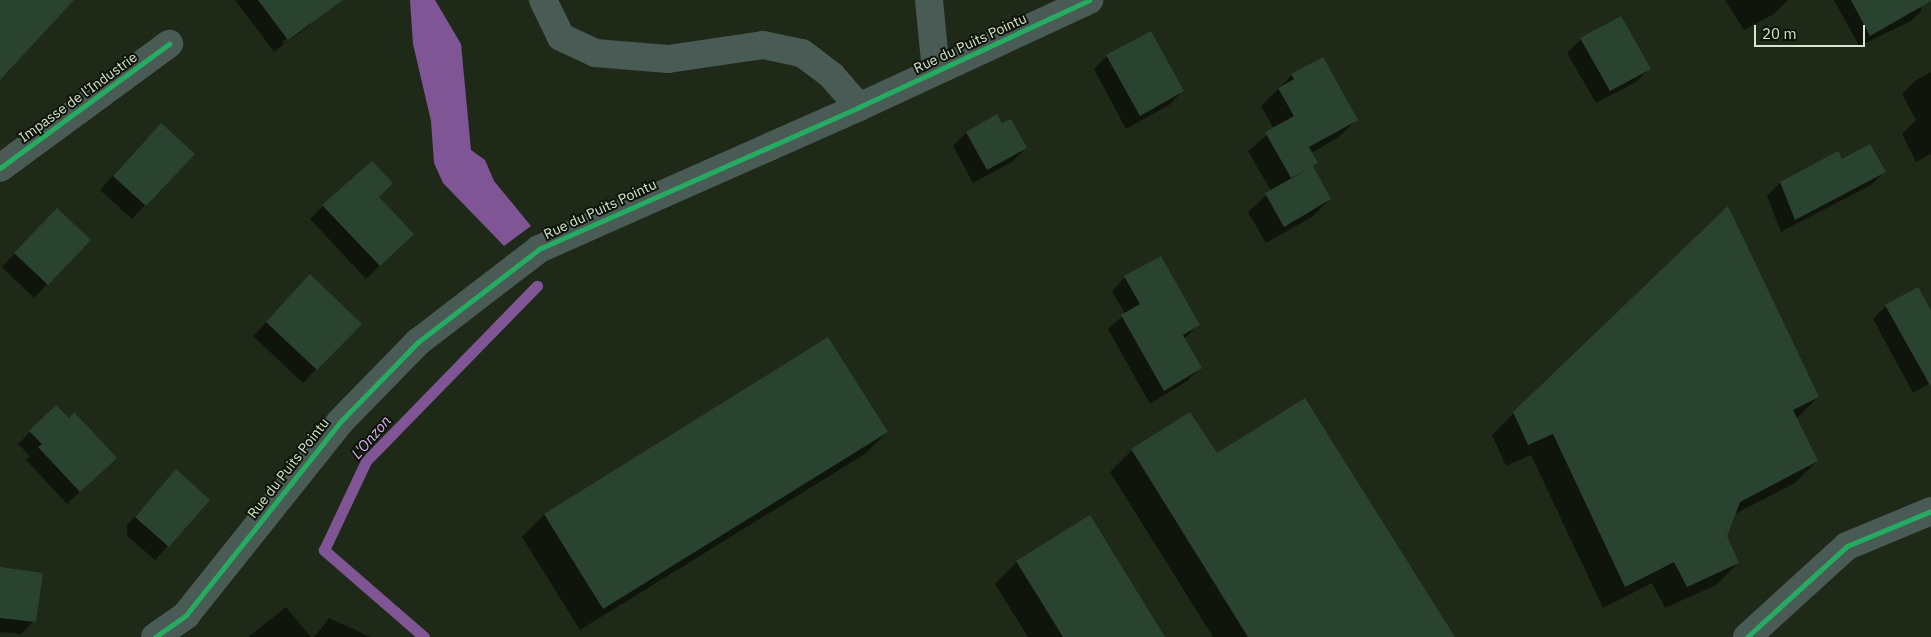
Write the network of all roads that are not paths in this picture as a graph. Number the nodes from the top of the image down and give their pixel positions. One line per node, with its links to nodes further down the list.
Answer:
1 (544, 0): 6 (street)
2 (929, 0): 5 (street)
3 (1089, 0): 5 (street, Rue du Puits Pointu)
4 (169, 44): 7 (street, Impasse de l'Industrie)
5 (936, 71): 6 (street, Rue du Puits Pointu)
6 (858, 108): 9 (street, Rue du Puits Pointu)
7 (0, 168)
8 (1931, 511): 10 (street)
9 (155, 637)
10 (1747, 637)

